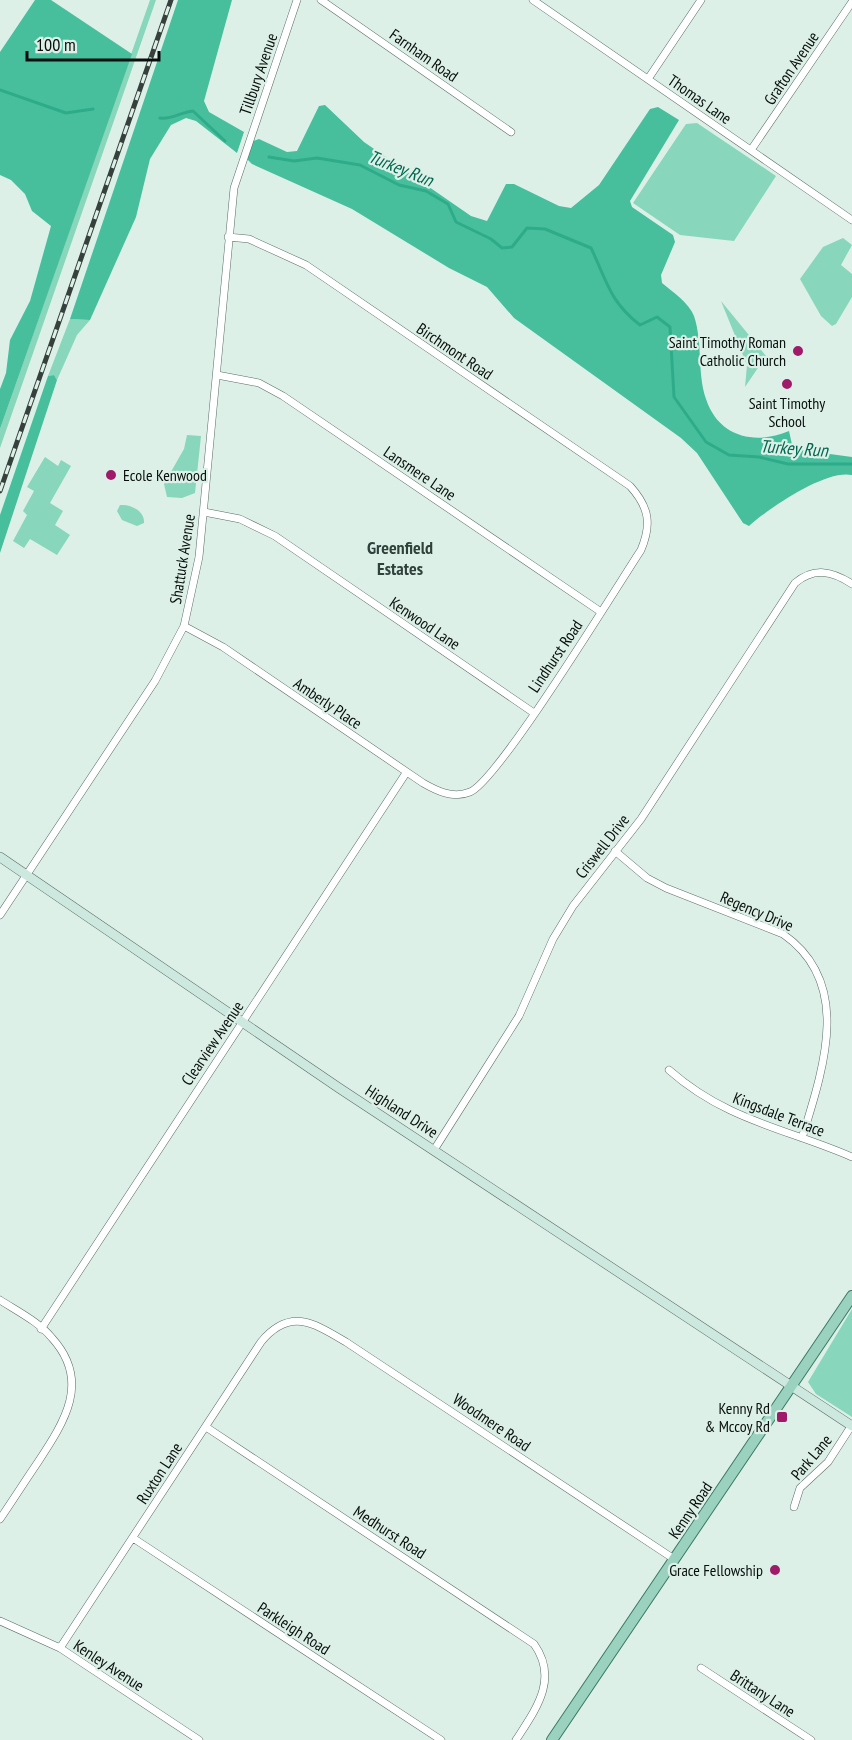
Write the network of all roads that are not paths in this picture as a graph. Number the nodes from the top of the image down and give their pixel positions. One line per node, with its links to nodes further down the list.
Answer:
1 (297, 0): 11 (street, Tillbury Avenue)
2 (321, 0): 9 (street, Farnham Road)
3 (533, 0): 7 (street, Thomas Lane)
4 (549, 0): 7 (street)
5 (701, 0): 8 (street)
6 (852, 2): 10 (street, Grafton Avenue)
7 (544, 7): 8 (street, Thomas Lane)
8 (648, 78): 10 (street, Thomas Lane)
9 (511, 132)
10 (752, 150): 12 (street, Thomas Lane)
11 (243, 156): 13 (street, Shattuck Avenue)
12 (852, 220)
13 (228, 237): 14 (street, Shattuck Avenue); 16 (street, Birchmont Road)
14 (217, 375): 15 (street, Shattuck Avenue); 18 (street, Lansmere Lane)
15 (204, 512): 19 (street, Shattuck Avenue); 20 (street, Kenwood Lane)
16 (648, 514): 18 (street, Lindhurst Road)
17 (852, 584): 23 (street, Criswell Drive)
18 (601, 612): 20 (street, Lindhurst Road)
19 (184, 626): 21 (street, Amberly Place); 25 (street, Shattuck Avenue)
20 (534, 713): 22 (street, Lindhurst Road)
21 (406, 773): 22 (street, Amberly Place); 29 (street, Clearview Avenue)
22 (460, 795)
23 (615, 851): 27 (street, Regency Drive); 32 (street, Criswell Drive)
24 (0, 857): 25 (street, Highland Drive)
25 (27, 875): 26 (street, Shattuck Avenue); 29 (street, Highland Drive)
26 (0, 915)
27 (830, 979)
28 (837, 1020): 31 (street)
29 (242, 1022): 32 (street, Highland Drive); 37 (street, Clearview Avenue)
30 (669, 1071): 31 (street, Kingsdale Terrace)
31 (802, 1138): 33 (street, Kingsdale Terrace)
32 (434, 1150): 38 (street, Highland Drive)
33 (852, 1157)
34 (852, 1296): 38 (main road, Kenny Road)
35 (0, 1300): 37 (street)
36 (289, 1321): 40 (street, Ruxton Lane); 44 (street, Woodmere Road)
37 (41, 1329): 42 (street)
38 (792, 1386): 39 (street, Highland Drive); 44 (main road, Kenny Road)
39 (852, 1425): 41 (street, Park Lane)
40 (206, 1427): 43 (street, Ruxton Lane); 50 (street, Medhurst Road)
41 (794, 1507)
42 (0, 1519)
43 (133, 1538): 46 (street, Ruxton Lane); 49 (street, Parkleigh Road)
44 (674, 1559): 51 (main road, Kenny Road)
45 (0, 1621): 46 (street, Kenley Avenue)
46 (60, 1648): 48 (street, Kenley Avenue)
47 (701, 1668): 52 (street, Brittany Lane)
48 (199, 1740)
49 (441, 1740)
50 (516, 1740)
51 (552, 1740)
52 (811, 1740)

